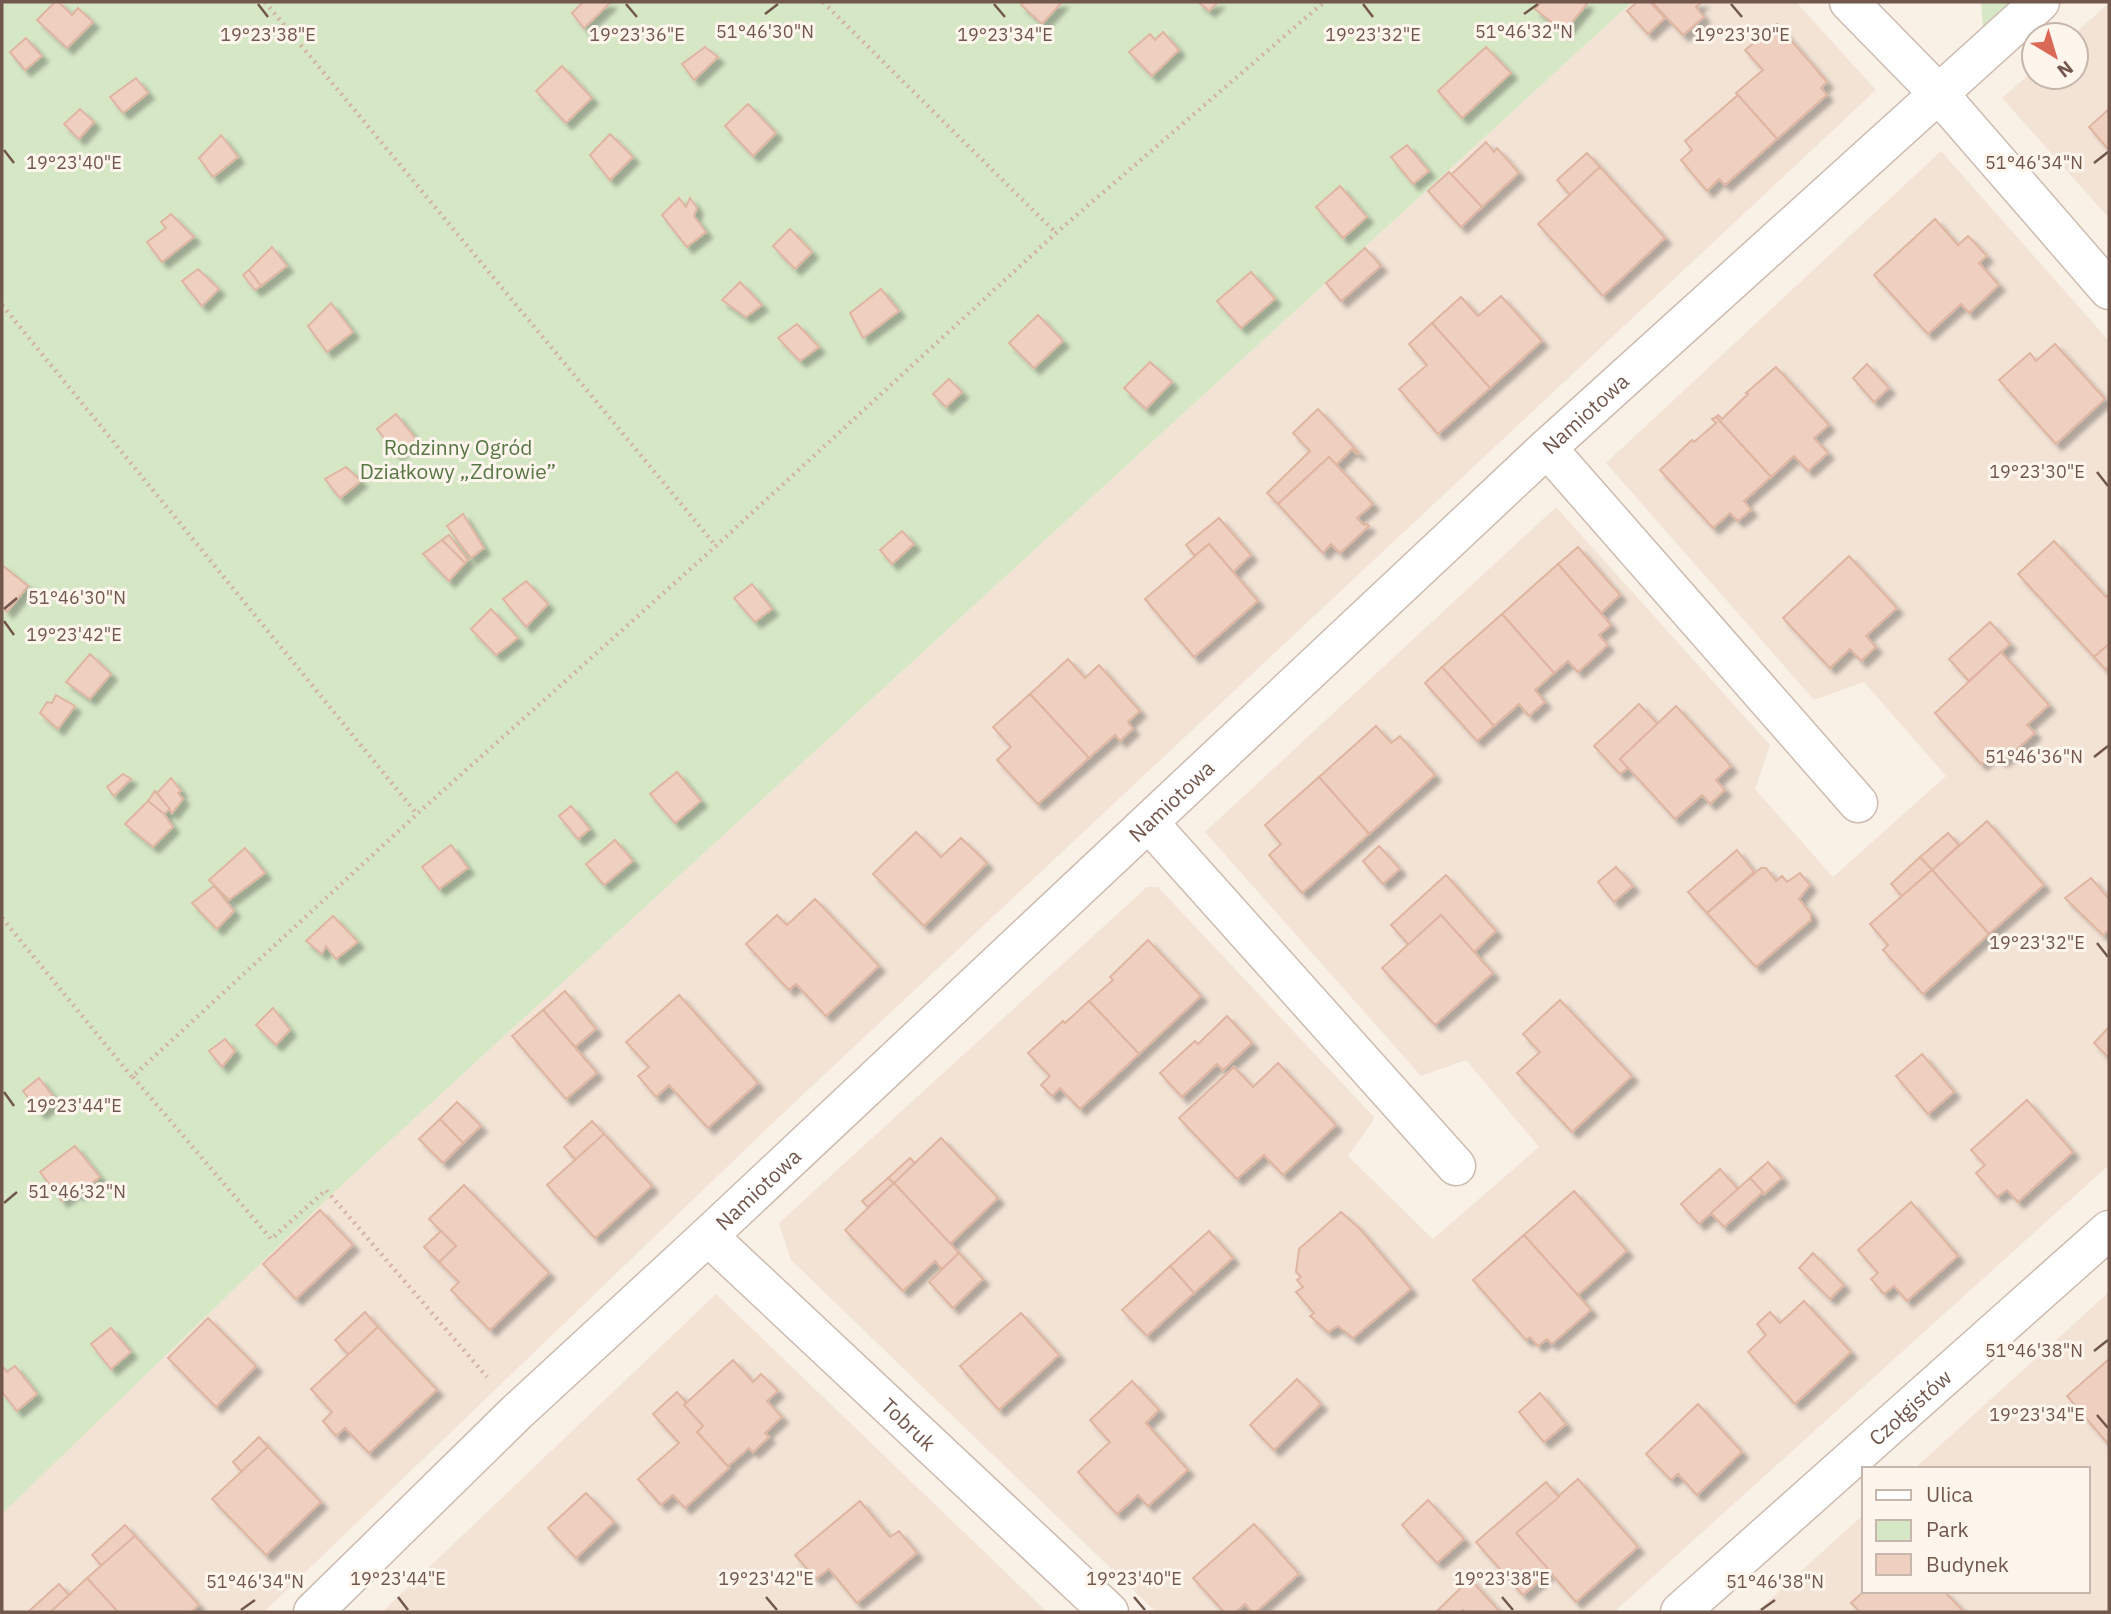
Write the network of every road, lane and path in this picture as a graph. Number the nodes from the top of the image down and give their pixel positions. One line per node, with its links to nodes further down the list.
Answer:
1 (265, 2): 11 (path)
2 (823, 2): 7 (path)
3 (1324, 2): 7 (path)
4 (1849, 2): 6 (street)
5 (2040, 2): 6 (street, Namiotowa)
6 (1938, 93): 8 (street); 10 (street, Namiotowa)
7 (1056, 233): 11 (path)
8 (2109, 290)
9 (2, 306): 13 (path)
10 (1547, 449): 12 (street); 14 (street, Namiotowa)
11 (716, 546): 13 (path)
12 (1858, 803)
13 (417, 814): 16 (path)
14 (1149, 823): 17 (street); 19 (street, Namiotowa)
15 (2, 918): 16 (path)
16 (132, 1077): 20 (path)
17 (1456, 1166)
18 (2109, 1230): 23 (street, Czołgistów)
19 (708, 1236): 20 (street, Namiotowa); 22 (street, Tobruk)
20 (517, 1412): 21 (street, Namiotowa)
21 (313, 1612)
22 (1109, 1612)
23 (1680, 1612)

